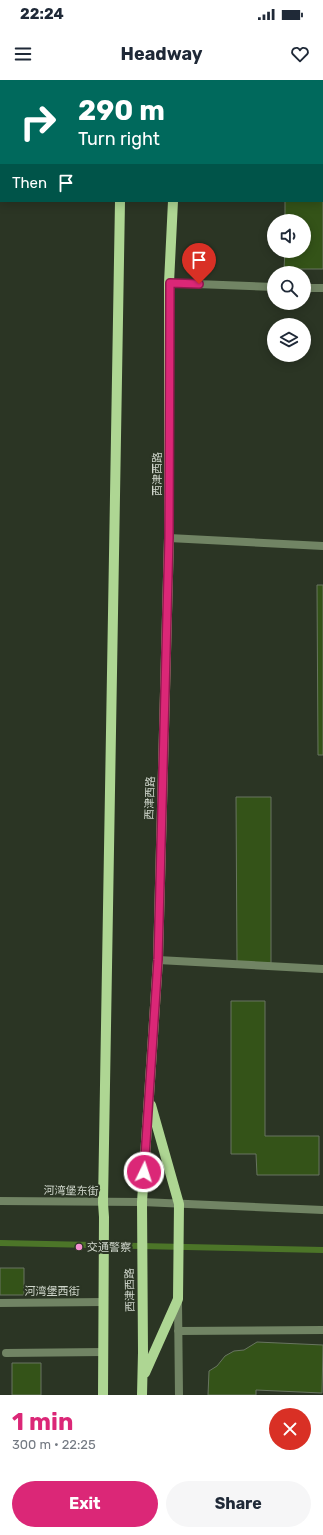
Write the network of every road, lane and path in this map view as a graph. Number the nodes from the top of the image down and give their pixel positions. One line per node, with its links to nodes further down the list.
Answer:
1 (120, 202): 14 (main road)
2 (173, 202): 3 (main road, 西津西路)
3 (170, 283): 4 (street); 7 (main road, 西津西路)
4 (267, 287)
5 (311, 288): 6 (street)
6 (323, 288)
7 (169, 538): 8 (street); 9 (main road, 西津西路)
8 (323, 546)
9 (158, 960): 10 (street); 11 (main road, 西津西路)
10 (323, 969)
11 (149, 1097): 13 (main road, 西津西路); 15 (main road)
12 (0, 1201): 14 (street, 河湾堡东街)
13 (142, 1202): 14 (street, 河湾堡东街); 15 (street, 河湾堡东街); 24 (main road, 西津西路)
14 (103, 1203): 18 (main road)
15 (179, 1204): 16 (street, 河湾堡东街); 17 (main road)
16 (323, 1210)
17 (178, 1300): 21 (street); 24 (main road)
18 (104, 1302): 19 (street, 河湾堡西街); 22 (main road)
19 (0, 1303)
20 (323, 1330): 21 (street)
21 (178, 1331): 27 (street)
22 (103, 1352): 23 (street); 25 (main road)
23 (6, 1353)
24 (143, 1378): 26 (main road, 西津西路)
25 (103, 1395)
26 (142, 1395)
27 (179, 1395)

